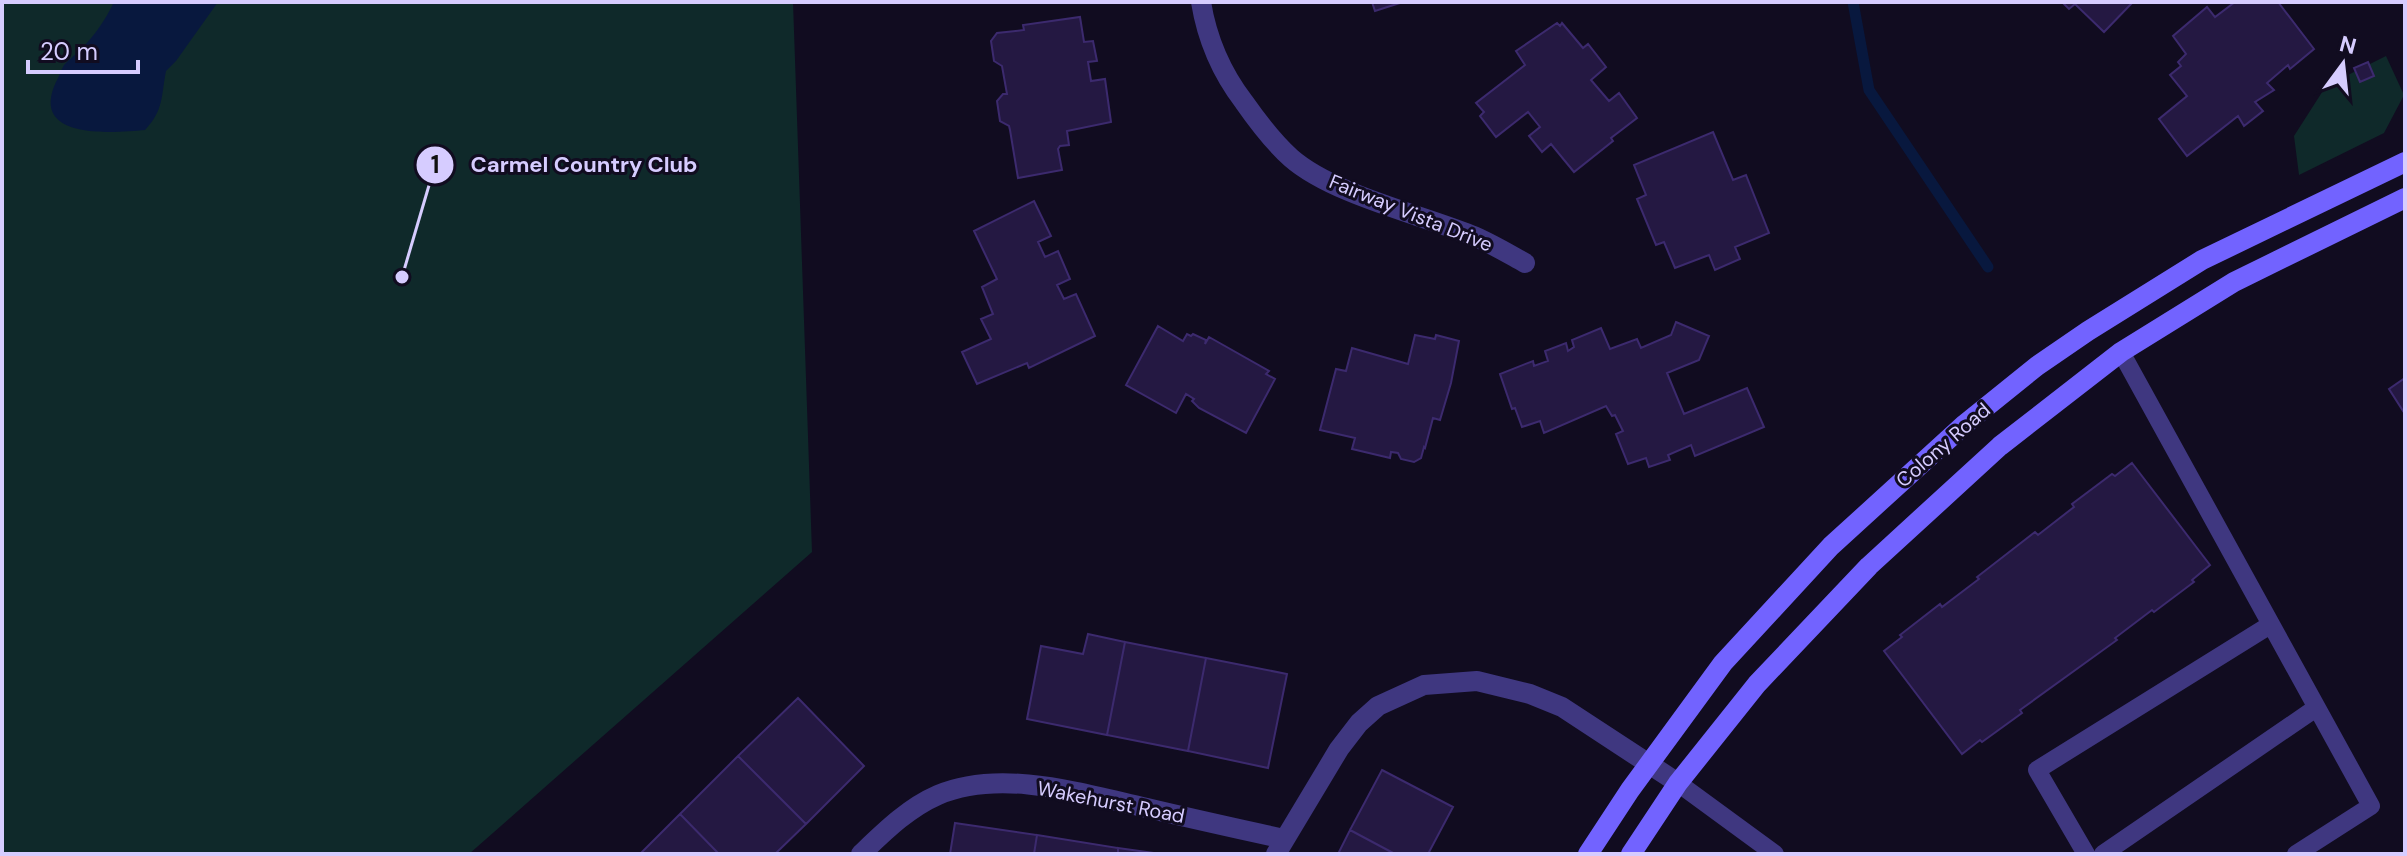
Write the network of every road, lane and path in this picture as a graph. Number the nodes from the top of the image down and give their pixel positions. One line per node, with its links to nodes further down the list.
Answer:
1 (1201, 2): 4 (street, Fairway Vista Drive)
2 (2405, 162): 8 (main road, Colony Road)
3 (2405, 198): 5 (main road, Colony Road)
4 (1525, 263)
5 (2121, 352): 6 (lane); 9 (main road, Colony Road)
6 (2270, 625): 7 (lane); 15 (lane)
7 (2316, 708): 16 (lane); 17 (lane)
8 (1649, 764): 9 (street, Wakehurst Road); 10 (street, Wakehurst Road); 12 (main road, Colony Road)
9 (1678, 783): 13 (main road, Colony Road); 14 (lane)
10 (1280, 846): 11 (street, Wakehurst Road)
11 (861, 854)
12 (1588, 854)
13 (1631, 854)
14 (1775, 854)
15 (2086, 854)
16 (2103, 854)
17 (2296, 854)

